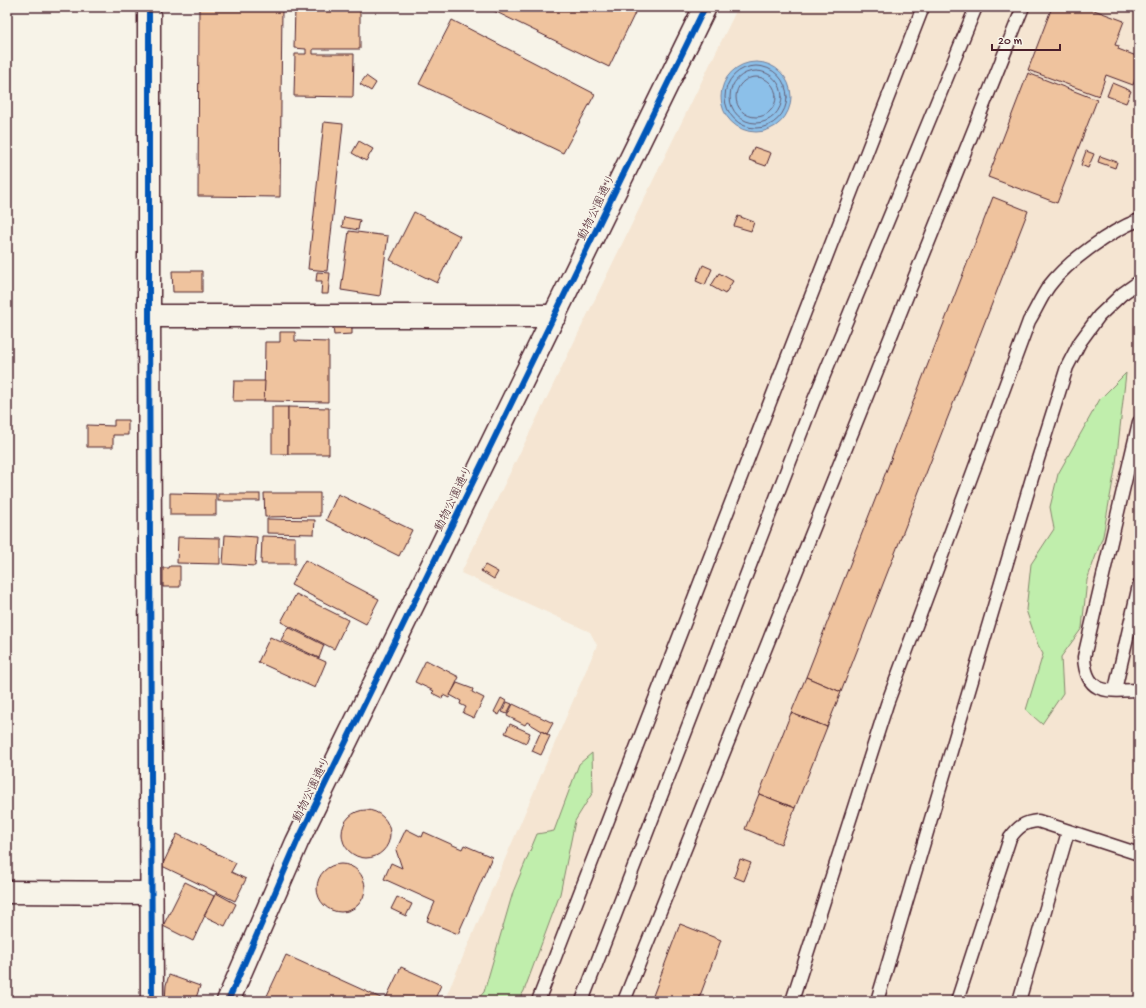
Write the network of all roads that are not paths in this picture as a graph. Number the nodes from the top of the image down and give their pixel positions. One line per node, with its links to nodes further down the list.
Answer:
1 (149, 7): 8 (street)
2 (706, 7): 9 (street, 動物公園通り)
3 (923, 7): 20 (lane)
4 (976, 7): 21 (lane)
5 (1023, 7): 22 (lane)
6 (1139, 220): 23 (lane)
7 (1139, 282): 24 (lane)
8 (149, 316): 9 (street); 17 (street)
9 (555, 316): 19 (street, 動物公園通り)
10 (1139, 422): 12 (lane)
11 (1139, 585): 12 (lane)
12 (1115, 690): 13 (lane)
13 (1139, 690)
14 (1068, 832): 15 (lane); 25 (lane); 26 (lane)
15 (1139, 854)
16 (7, 892): 17 (street)
17 (150, 893): 18 (street)
18 (152, 1001)
19 (228, 1001)
20 (538, 1001)
21 (582, 1001)
22 (624, 1001)
23 (792, 1001)
24 (877, 1001)
25 (957, 1001)
26 (1019, 1001)

